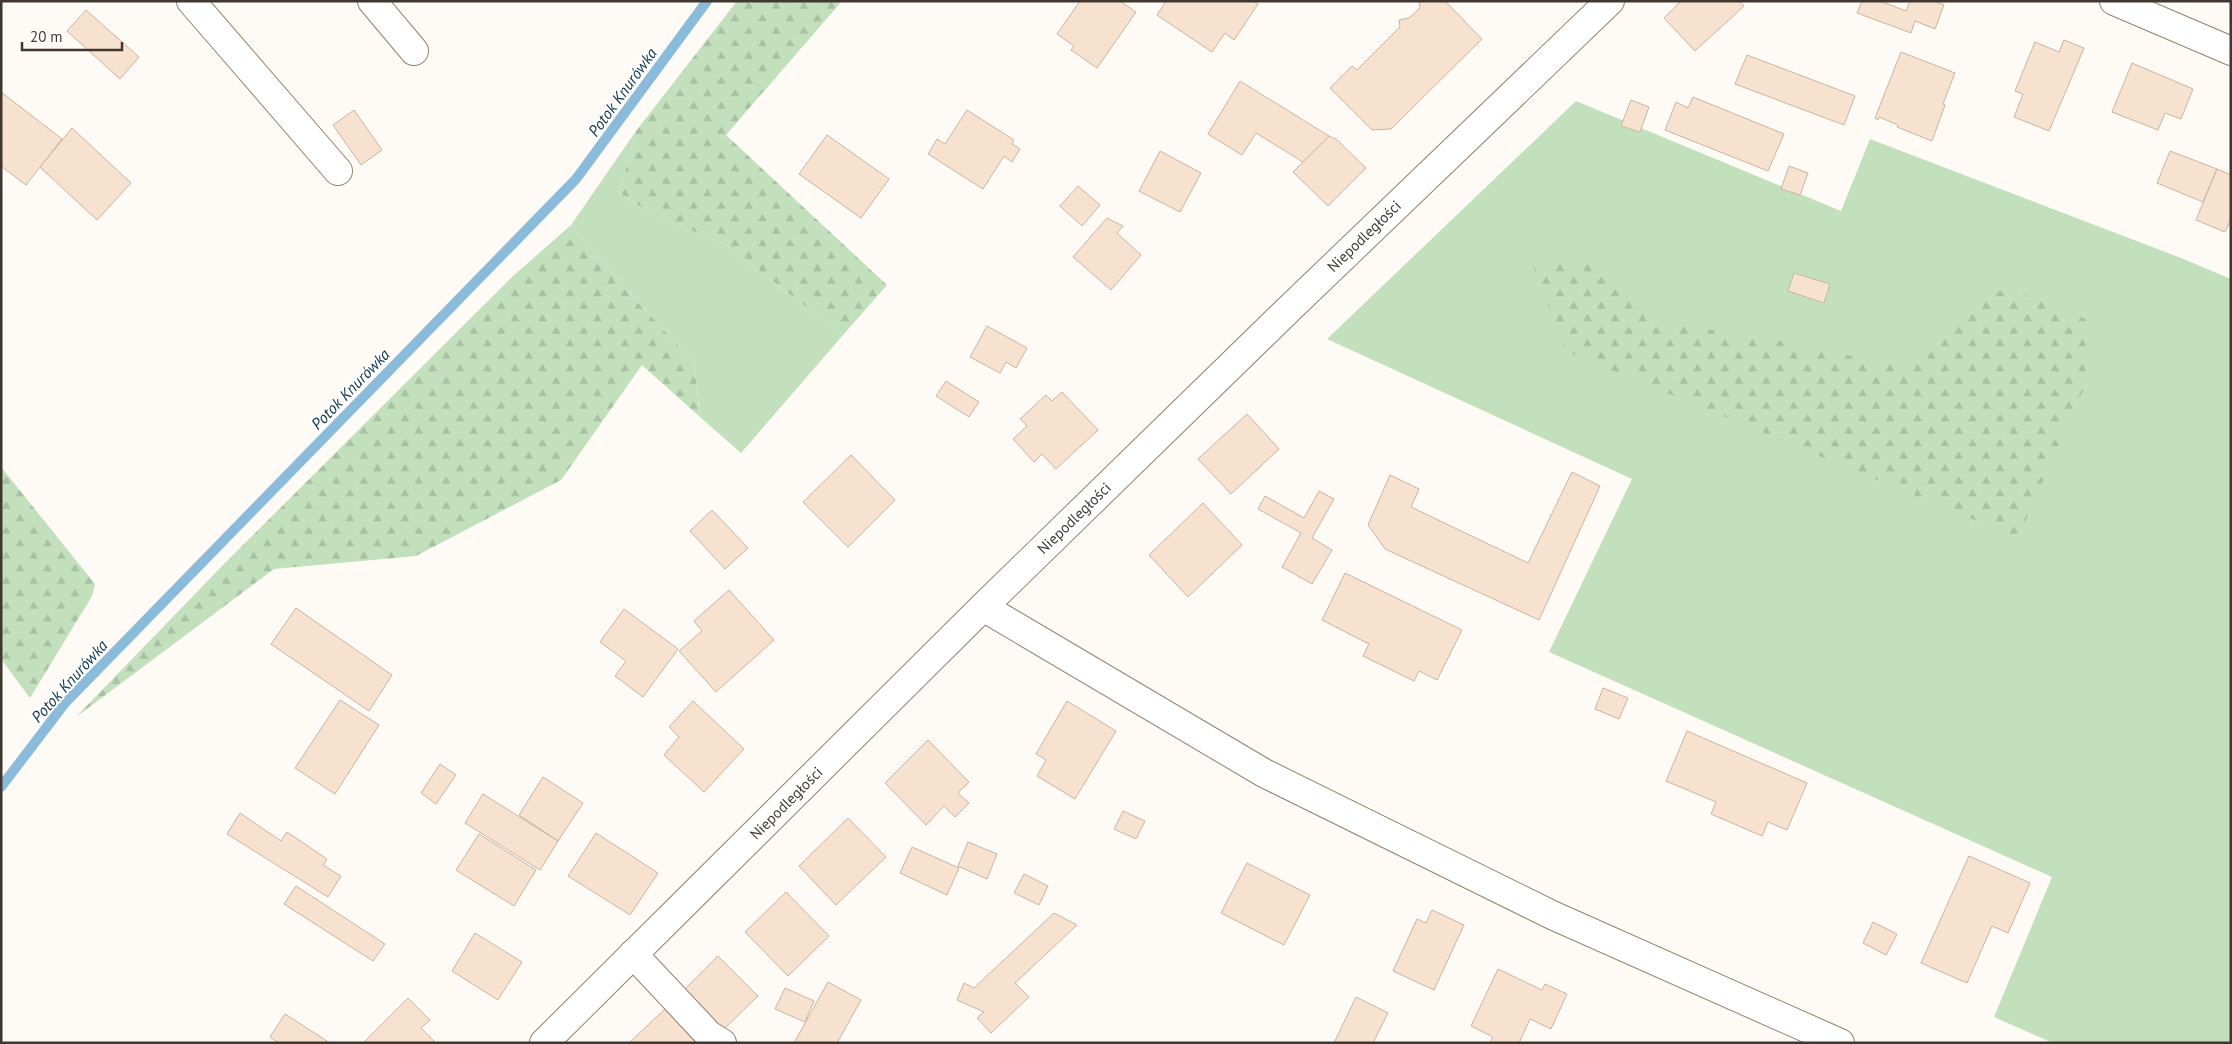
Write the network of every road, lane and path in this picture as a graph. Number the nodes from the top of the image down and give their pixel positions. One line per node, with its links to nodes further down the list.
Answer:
1 (372, 1): 5 (main road)
2 (1610, 1): 8 (main road, Niepodległości)
3 (2114, 1): 6 (main road)
4 (197, 3): 7 (main road)
5 (414, 50)
6 (2231, 50)
7 (338, 171)
8 (983, 607): 9 (main road, Niepodległości); 12 (main road)
9 (633, 954): 10 (main road, Niepodległości); 11 (main road)
10 (544, 1043)
11 (722, 1043)
12 (1840, 1043)

